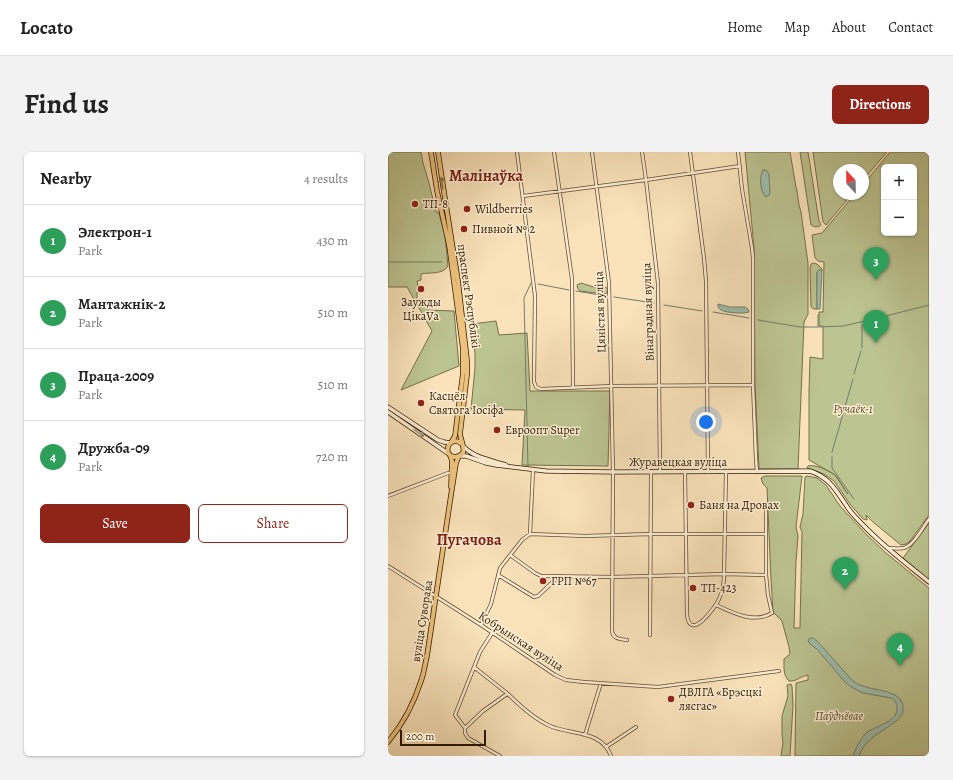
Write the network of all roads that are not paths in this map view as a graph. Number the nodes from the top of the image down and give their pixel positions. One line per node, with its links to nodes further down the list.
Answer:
1 (431, 152): 22 (main road, праспект Рэспублікі)
2 (438, 152): 23 (main road, праспект Рэспублікі, one-way to 2)
3 (518, 152): 14 (street)
4 (554, 152): 13 (street)
5 (592, 152): 12 (street, Цяністая вуліца)
6 (642, 152): 11 (street, Вінаградная вуліца)
7 (690, 152): 10 (street)
8 (738, 152): 9 (street)
9 (740, 166): 10 (street); 16 (street)
10 (692, 174): 11 (street); 15 (street)
11 (646, 180): 12 (street); 17 (street, Вінаградная вуліца)
12 (597, 187): 13 (street); 18 (street, Цяністая вуліца)
13 (560, 191): 14 (street); 19 (street)
14 (523, 196): 19 (street)
15 (708, 384): 16 (street); 17 (street); 32 (street)
16 (753, 384): 34 (street)
17 (660, 385): 18 (street); 30 (street, Вінаградная вуліца)
18 (612, 386): 19 (street); 28 (street, Цяністая вуліца)
19 (573, 388)
20 (388, 407): 22 (street)
21 (388, 412): 24 (street, one-way to 24)
22 (451, 442): 23 (main road); 24 (main road, праспект Рэспублікі)
23 (462, 445): 25 (main road, праспект Рэспублікі); 26 (street, Журавецкая вуліца)
24 (450, 454): 25 (main road); 35 (main road, вуліца Суворава)
25 (459, 456): 26 (street, Журавецкая вуліца); 36 (main road, вуліца Суворава)
26 (510, 467): 27 (street, Журавецкая вуліца)
27 (533, 470): 28 (street, Журавецкая вуліца); 40 (street)
28 (613, 472): 29 (street, Журавецкая вуліца); 45 (street, Цяністая вуліца)
29 (651, 472): 30 (street, Журавецкая вуліца); 41 (street)
30 (660, 472): 31 (street, Журавецкая вуліца)
31 (685, 472): 32 (street, Журавецкая вуліца); 42 (street)
32 (708, 472): 33 (street, Журавецкая вуліца)
33 (726, 472): 34 (street, Журавецкая вуліца); 43 (street)
34 (758, 472): 46 (street, Журавецкая вуліца)
35 (451, 473): 36 (main road, вуліца Суворава); 37 (street)
36 (451, 495): 57 (main road, вуліца Суворава)
37 (388, 496)
38 (766, 507): 44 (street)
39 (929, 519): 46 (street)
40 (530, 534): 45 (street); 47 (street)
41 (651, 534): 42 (street); 45 (street); 54 (street)
42 (686, 534): 43 (street); 51 (street)
43 (725, 534): 44 (street); 49 (street)
44 (766, 534): 52 (street)
45 (613, 535): 55 (street, Цяністая вуліца)
46 (887, 548): 56 (street, Журавецкая вуліца)
47 (510, 555): 50 (street); 53 (street)
48 (388, 566): 57 (street, Кобрынская вуліца)
49 (724, 574): 51 (street); 52 (street); 58 (street)
50 (498, 575): 53 (street); 59 (street)
51 (686, 575): 54 (street); 58 (street)
52 (766, 575): 58 (street)
53 (558, 576): 55 (street)
54 (650, 576): 55 (street); 61 (street)
55 (612, 577): 62 (street, Цяністая вуліца)
56 (929, 582)
57 (436, 596): 59 (street, Кобрынская вуліца); 70 (main road, вуліца Суворава)
58 (716, 605)
59 (481, 625): 60 (street, Кобрынская вуліца)
60 (492, 633): 63 (street); 65 (street, Кобрынская вуліца)
61 (650, 635)
62 (627, 640)
63 (474, 667): 66 (street); 67 (street)
64 (779, 671): 65 (street, Кобрынская вуліца)
65 (601, 683): 69 (street)
66 (507, 694): 67 (street); 69 (street)
67 (465, 728): 72 (street)
68 (636, 728): 71 (street)
69 (585, 735): 71 (street)
70 (388, 742)
71 (606, 747): 73 (street)
72 (500, 756)
73 (610, 756)

